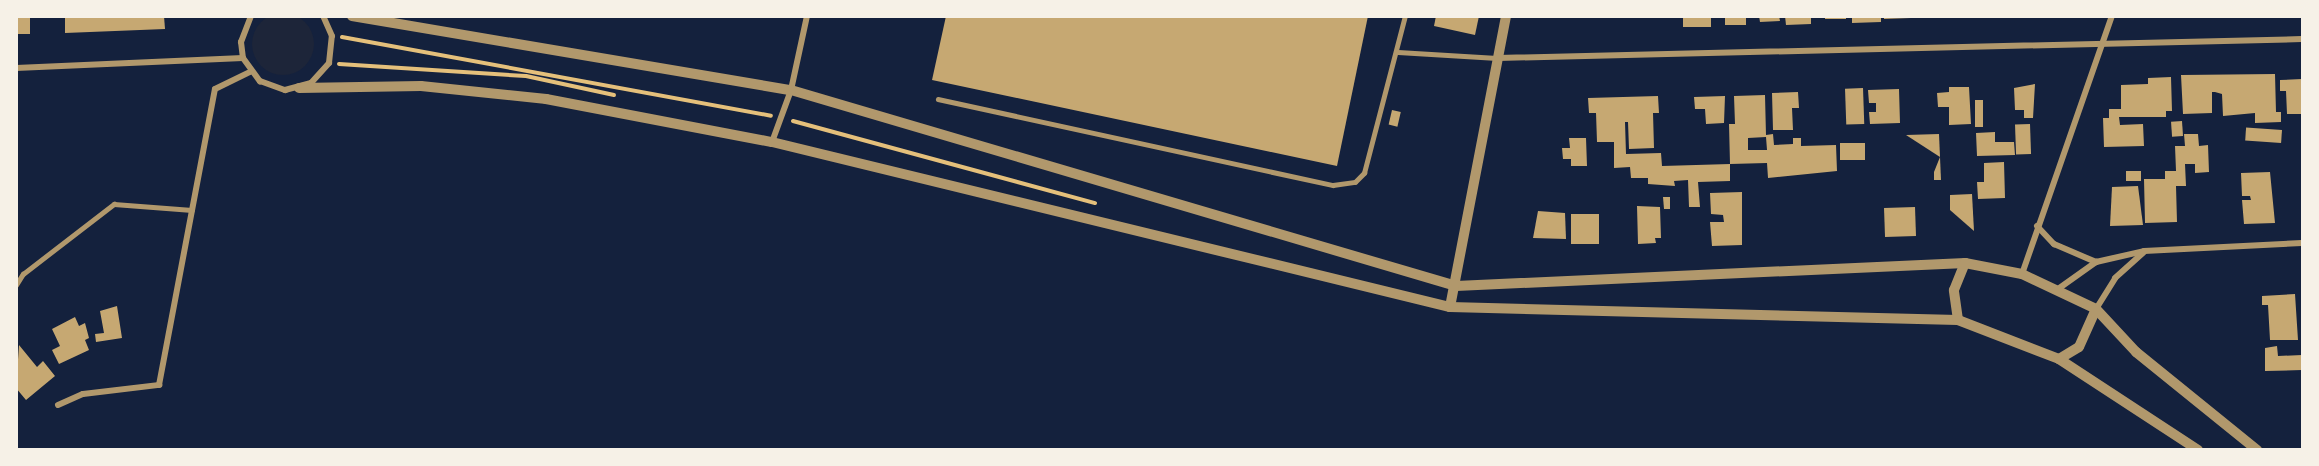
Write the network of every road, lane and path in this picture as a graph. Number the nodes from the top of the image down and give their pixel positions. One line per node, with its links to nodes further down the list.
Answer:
1 (245, 16): 9 (street)
2 (251, 16): 9 (street)
3 (323, 16): 17 (street)
4 (352, 16): 18 (street)
5 (807, 16): 18 (street)
6 (1405, 16): 12 (lane)
7 (1506, 16): 14 (street)
8 (2112, 16): 11 (street)
9 (245, 27): 13 (street)
10 (2302, 39): 11 (street)
11 (2102, 43): 14 (street); 22 (street)
12 (1398, 52): 14 (lane); 19 (lane)
13 (243, 58): 15 (street); 16 (street)
14 (1497, 58): 29 (street)
15 (16, 68)
16 (250, 72): 17 (street); 21 (street)
17 (298, 88): 20 (street)
18 (791, 90): 20 (street); 29 (street)
19 (938, 99)
20 (772, 142): 31 (street)
21 (192, 210): 28 (lane); 35 (street)
22 (2037, 226): 25 (street); 27 (street)
23 (2302, 243): 24 (street)
24 (2144, 252): 25 (street); 32 (street)
25 (2096, 262): 30 (street)
26 (1965, 263): 27 (street); 29 (street); 33 (street)
27 (2022, 274): 30 (street)
28 (16, 285)
29 (1456, 286): 31 (street)
30 (2058, 289): 32 (street)
31 (1450, 307): 33 (street)
32 (2096, 309): 34 (street); 37 (street)
33 (1958, 320): 34 (street)
34 (2059, 359): 36 (street)
35 (58, 405)
36 (2198, 450)
37 (2257, 450)

